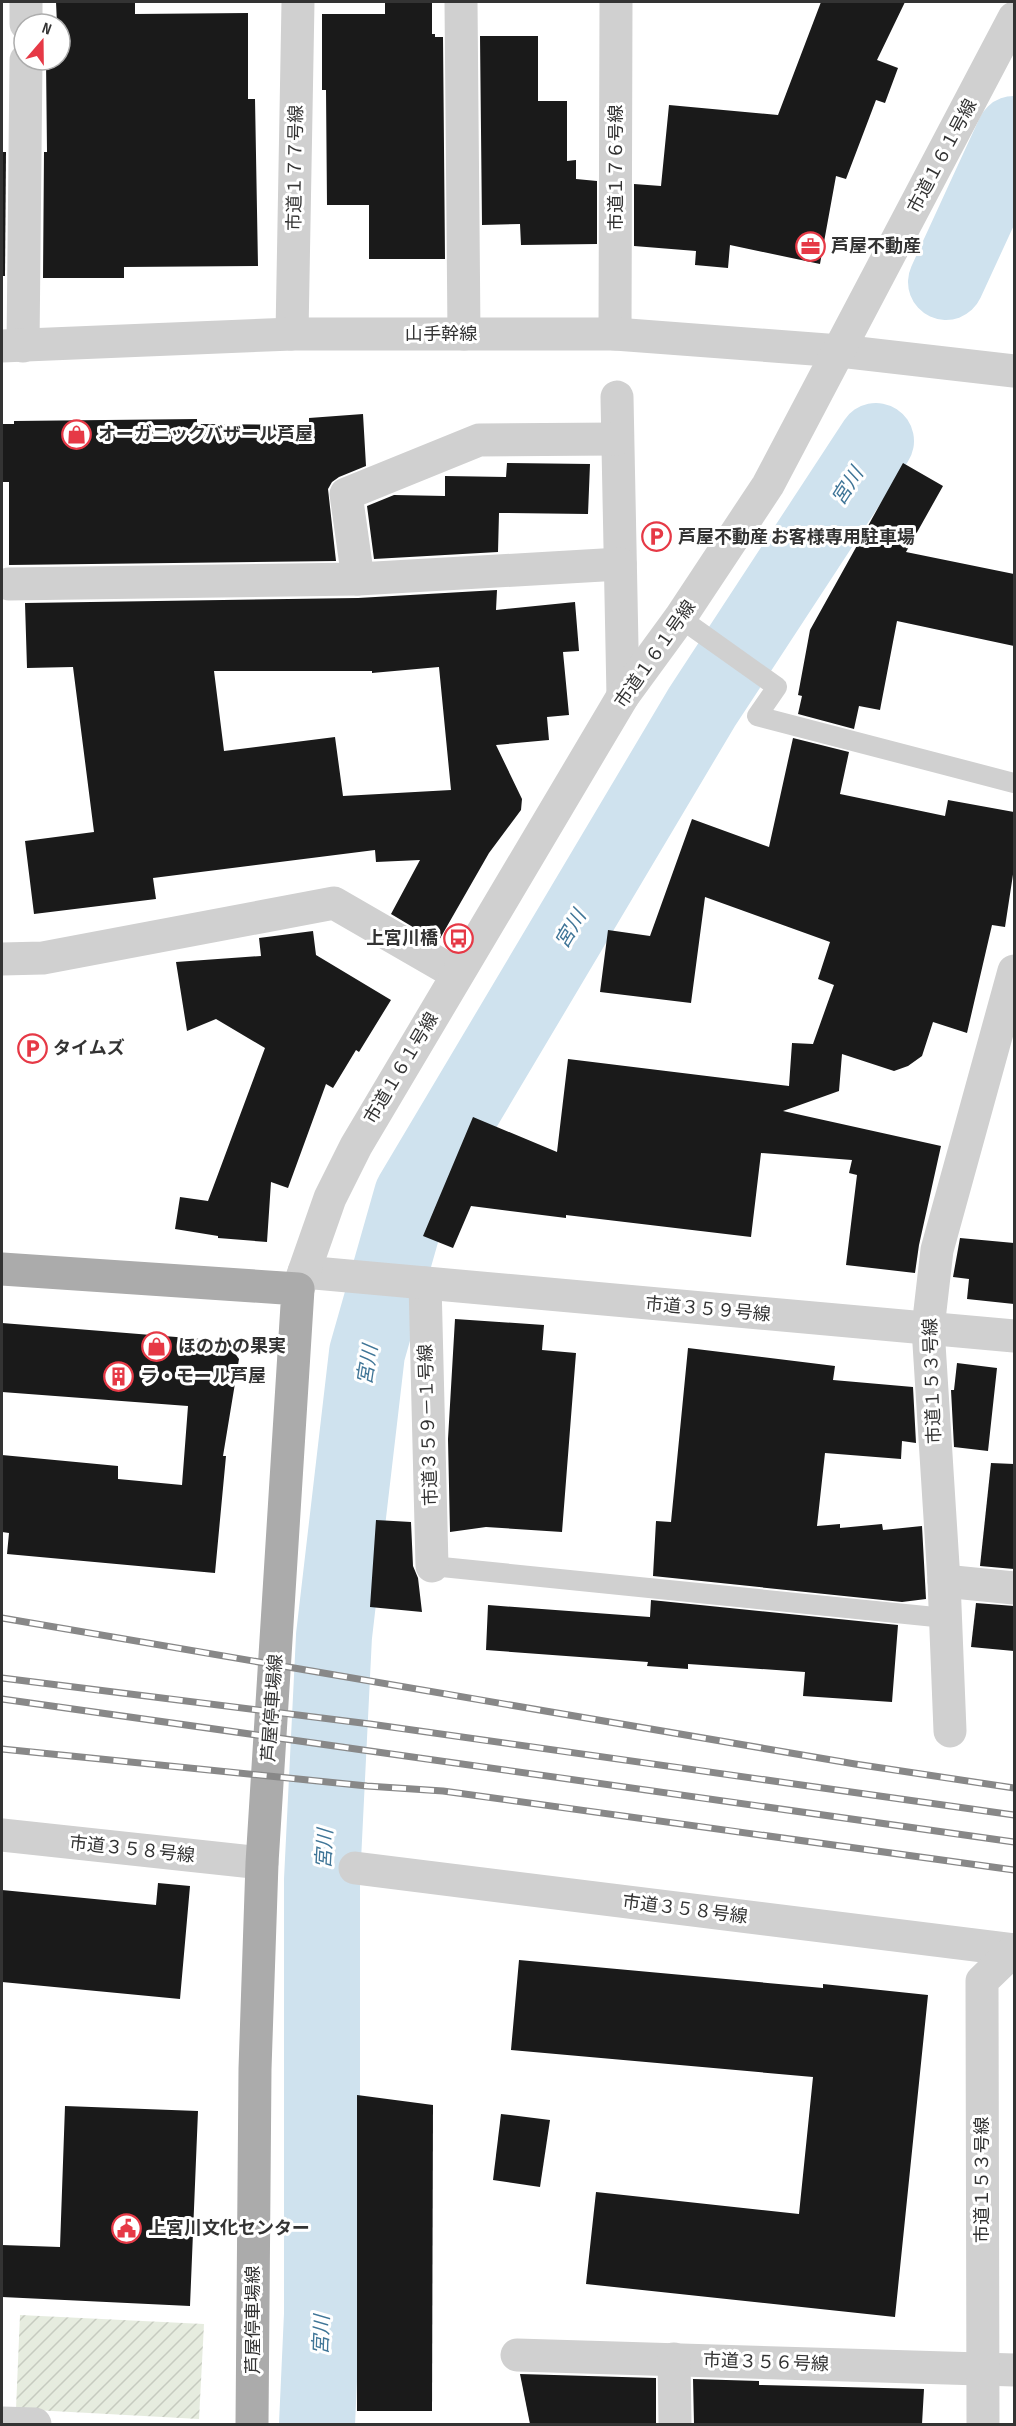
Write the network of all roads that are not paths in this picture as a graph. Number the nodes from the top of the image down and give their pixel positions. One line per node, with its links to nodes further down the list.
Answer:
1 (298, 2): 6 (street, 市道１７７号線)
2 (461, 2): 7 (street)
3 (616, 2): 8 (street, 市道１７６号線)
4 (1014, 18): 10 (street, 市道１６１号線)
5 (25, 72): 9 (street)
6 (292, 334): 7 (street, 山手幹線); 9 (street, 山手幹線)
7 (464, 334): 8 (street, 山手幹線)
8 (615, 334): 10 (street, 山手幹線)
9 (12, 346)
10 (840, 351): 11 (street, 山手幹線); 17 (street, 市道１６１号線)
11 (1014, 371)
12 (616, 398): 13 (street)
13 (617, 439): 14 (street); 15 (street)
14 (620, 564): 15 (street); 18 (street)
15 (358, 579): 16 (street)
16 (9, 584)
17 (680, 618): 18 (street, 市道１６１号線); 19 (lane)
18 (623, 696): 22 (street, 市道１６１号線)
19 (1014, 783)
20 (2, 959): 22 (street)
21 (1014, 970): 26 (street, 市道１５３号線)
22 (457, 974): 24 (street, 市道１６１号線)
23 (2, 1269): 24 (main road)
24 (301, 1281): 25 (street); 34 (main road, 芦屋停車場線)
25 (413, 1282): 26 (street, 市道３５９号線); 28 (street, 市道３５９－１号線)
26 (928, 1328): 27 (street, 市道３５９号線); 29 (street, 市道１５３号線)
27 (1014, 1336)
28 (432, 1566): 31 (lane)
29 (944, 1581): 30 (street); 31 (street, 市道１５３号線)
30 (1014, 1588)
31 (945, 1618): 32 (street, 市道１５３号線)
32 (950, 1731)
33 (2, 1835): 34 (street, 市道３５８号線)
34 (262, 1863): 43 (main road, 芦屋停車場線)
35 (355, 1868): 36 (street, 市道３５８号線)
36 (1014, 1950): 39 (street, 市道１５３号線)
37 (517, 2355): 38 (street, 市道３５６号線)
38 (674, 2359): 39 (street, 市道３５６号線); 44 (street)
39 (982, 2369): 40 (street, 市道３５６号線); 45 (street, 市道１５３号線)
40 (1014, 2370)
41 (2, 2423): 42 (street)
42 (35, 2424)
43 (252, 2424)
44 (675, 2424)
45 (983, 2424)

